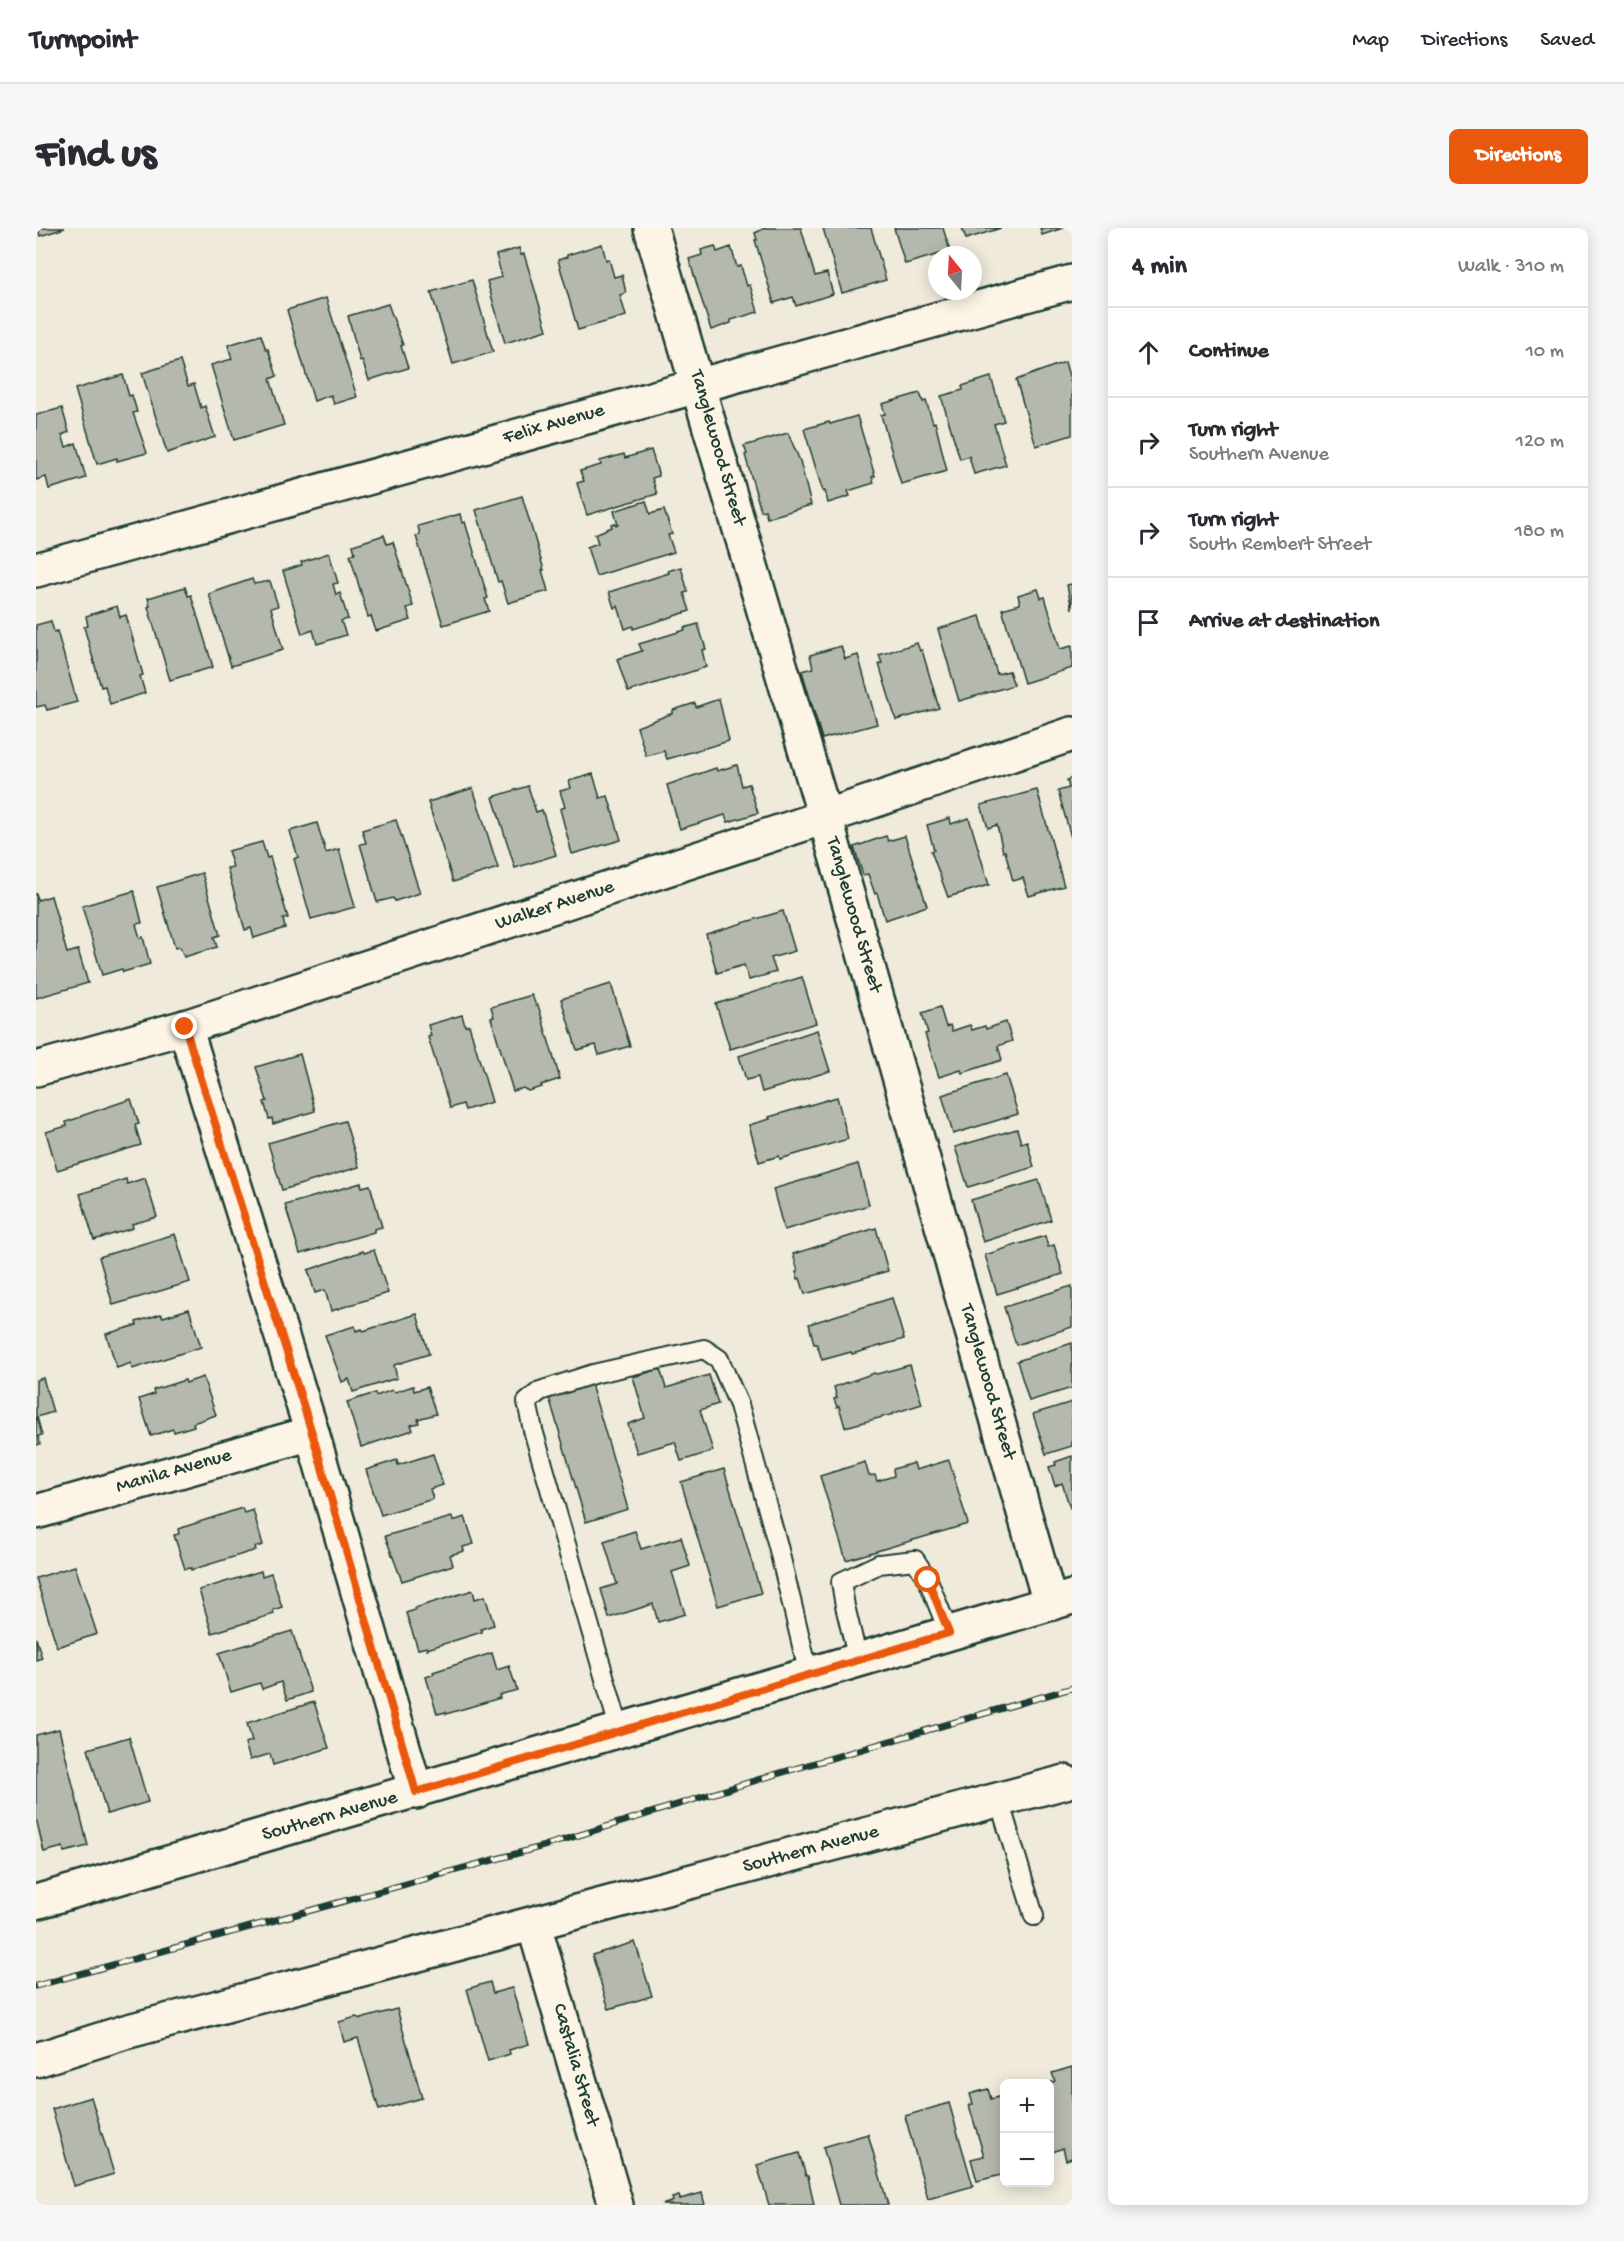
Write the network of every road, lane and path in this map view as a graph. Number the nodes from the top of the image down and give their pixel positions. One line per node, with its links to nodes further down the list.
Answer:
1 (651, 228): 3 (street, Tanglewood Street)
2 (1072, 282): 3 (street, Felix Avenue)
3 (699, 385): 4 (street, Felix Avenue); 6 (street, Tanglewood Street)
4 (36, 570)
5 (1072, 734): 6 (street, Walker Avenue)
6 (825, 818): 7 (street, Walker Avenue); 11 (street, Tanglewood Street)
7 (185, 1027): 8 (street, Walker Avenue); 9 (street)
8 (36, 1069)
9 (312, 1433): 10 (street, Manila Avenue); 17 (street)
10 (36, 1512)
11 (1061, 1600): 12 (street, Southern Avenue)
12 (949, 1633): 13 (street, Southern Avenue); 13 (lane)
13 (858, 1660): 14 (street, Southern Avenue)
14 (809, 1675): 15 (street, Southern Avenue); 15 (lane)
15 (620, 1731): 17 (street, Southern Avenue)
16 (1065, 1782): 18 (street, Southern Avenue)
17 (416, 1792): 19 (street, Southern Avenue)
18 (999, 1800): 20 (lane); 21 (street, Southern Avenue)
19 (36, 1902)
20 (1034, 1916)
21 (534, 1925): 22 (street, Southern Avenue); 23 (street, Castalia Street)
22 (36, 2060)
23 (616, 2205)

